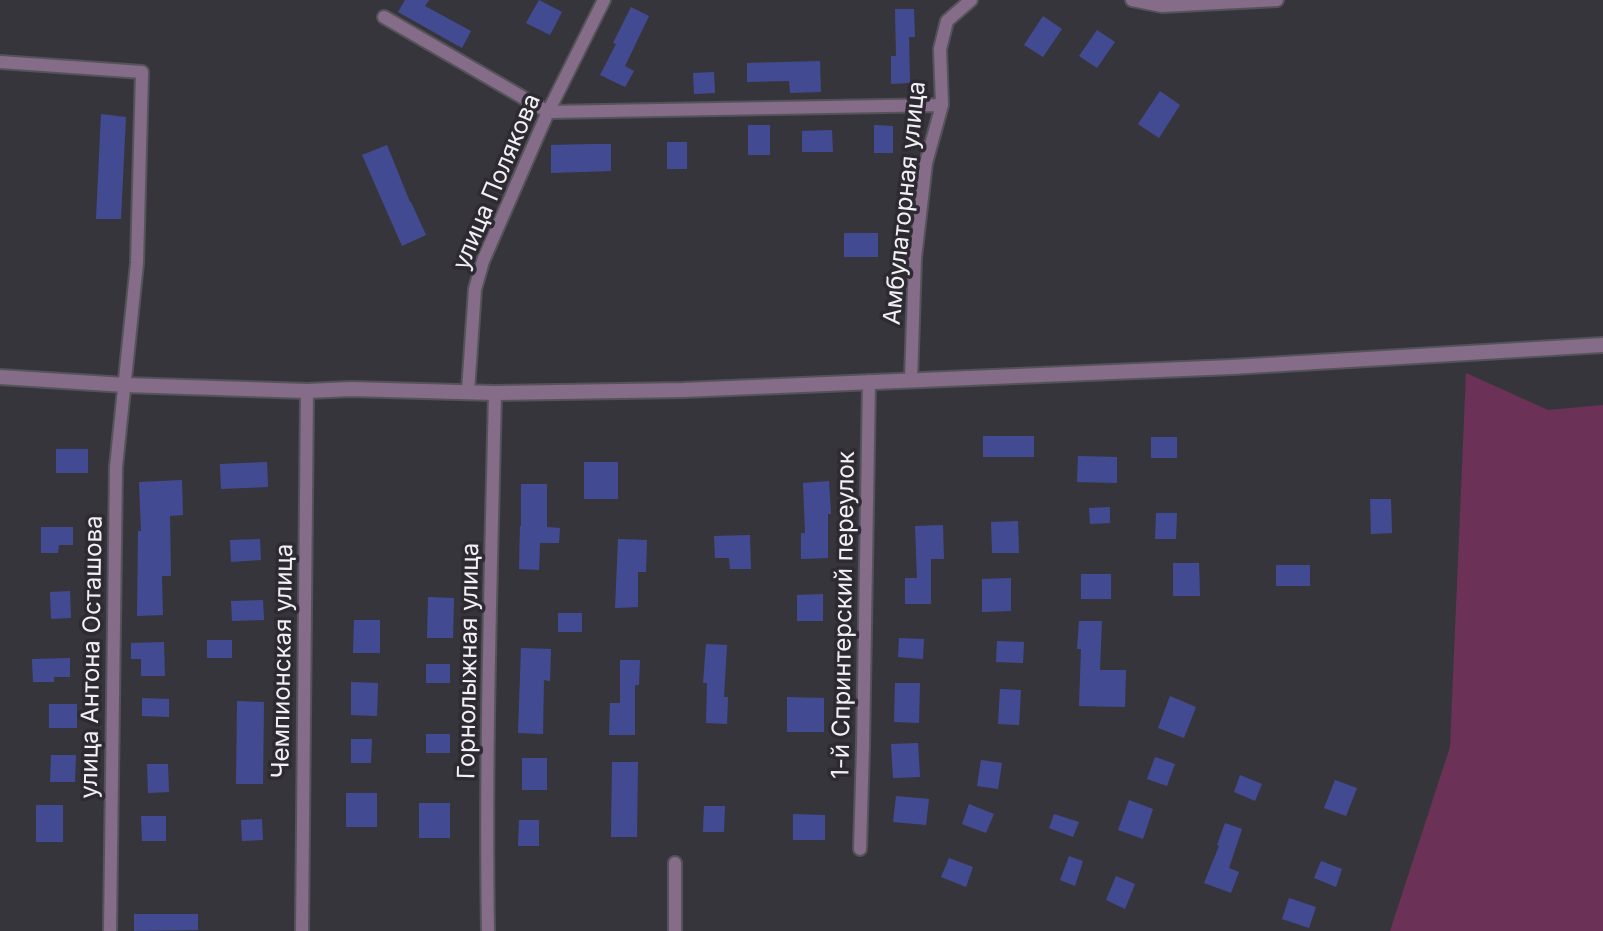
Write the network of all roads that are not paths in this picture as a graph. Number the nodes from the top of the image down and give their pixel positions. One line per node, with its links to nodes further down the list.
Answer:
1 (604, 0): 8 (street, улица Полякова)
2 (971, 0): 7 (street, Амбулаторная улица)
3 (1132, 0): 4 (street)
4 (1277, 0)
5 (384, 16): 8 (street)
6 (0, 62): 13 (street, улица Антона Осташова)
7 (942, 105): 8 (street); 11 (street, Амбулаторная улица)
8 (548, 112): 15 (street, улица Полякова)
9 (1603, 345): 11 (street)
10 (0, 377): 13 (street)
11 (911, 380): 12 (street)
12 (869, 381): 16 (street); 17 (street, 1-й Спринтерский переулок)
13 (125, 385): 14 (street); 19 (street, улица Антона Осташова)
14 (307, 391): 15 (street); 20 (street, Чемпионская улица)
15 (468, 391): 16 (street)
16 (495, 393): 21 (street, Горнолыжная улица)
17 (860, 849)
18 (675, 863): 22 (street)
19 (110, 931)
20 (302, 931)
21 (488, 931)
22 (676, 931)

